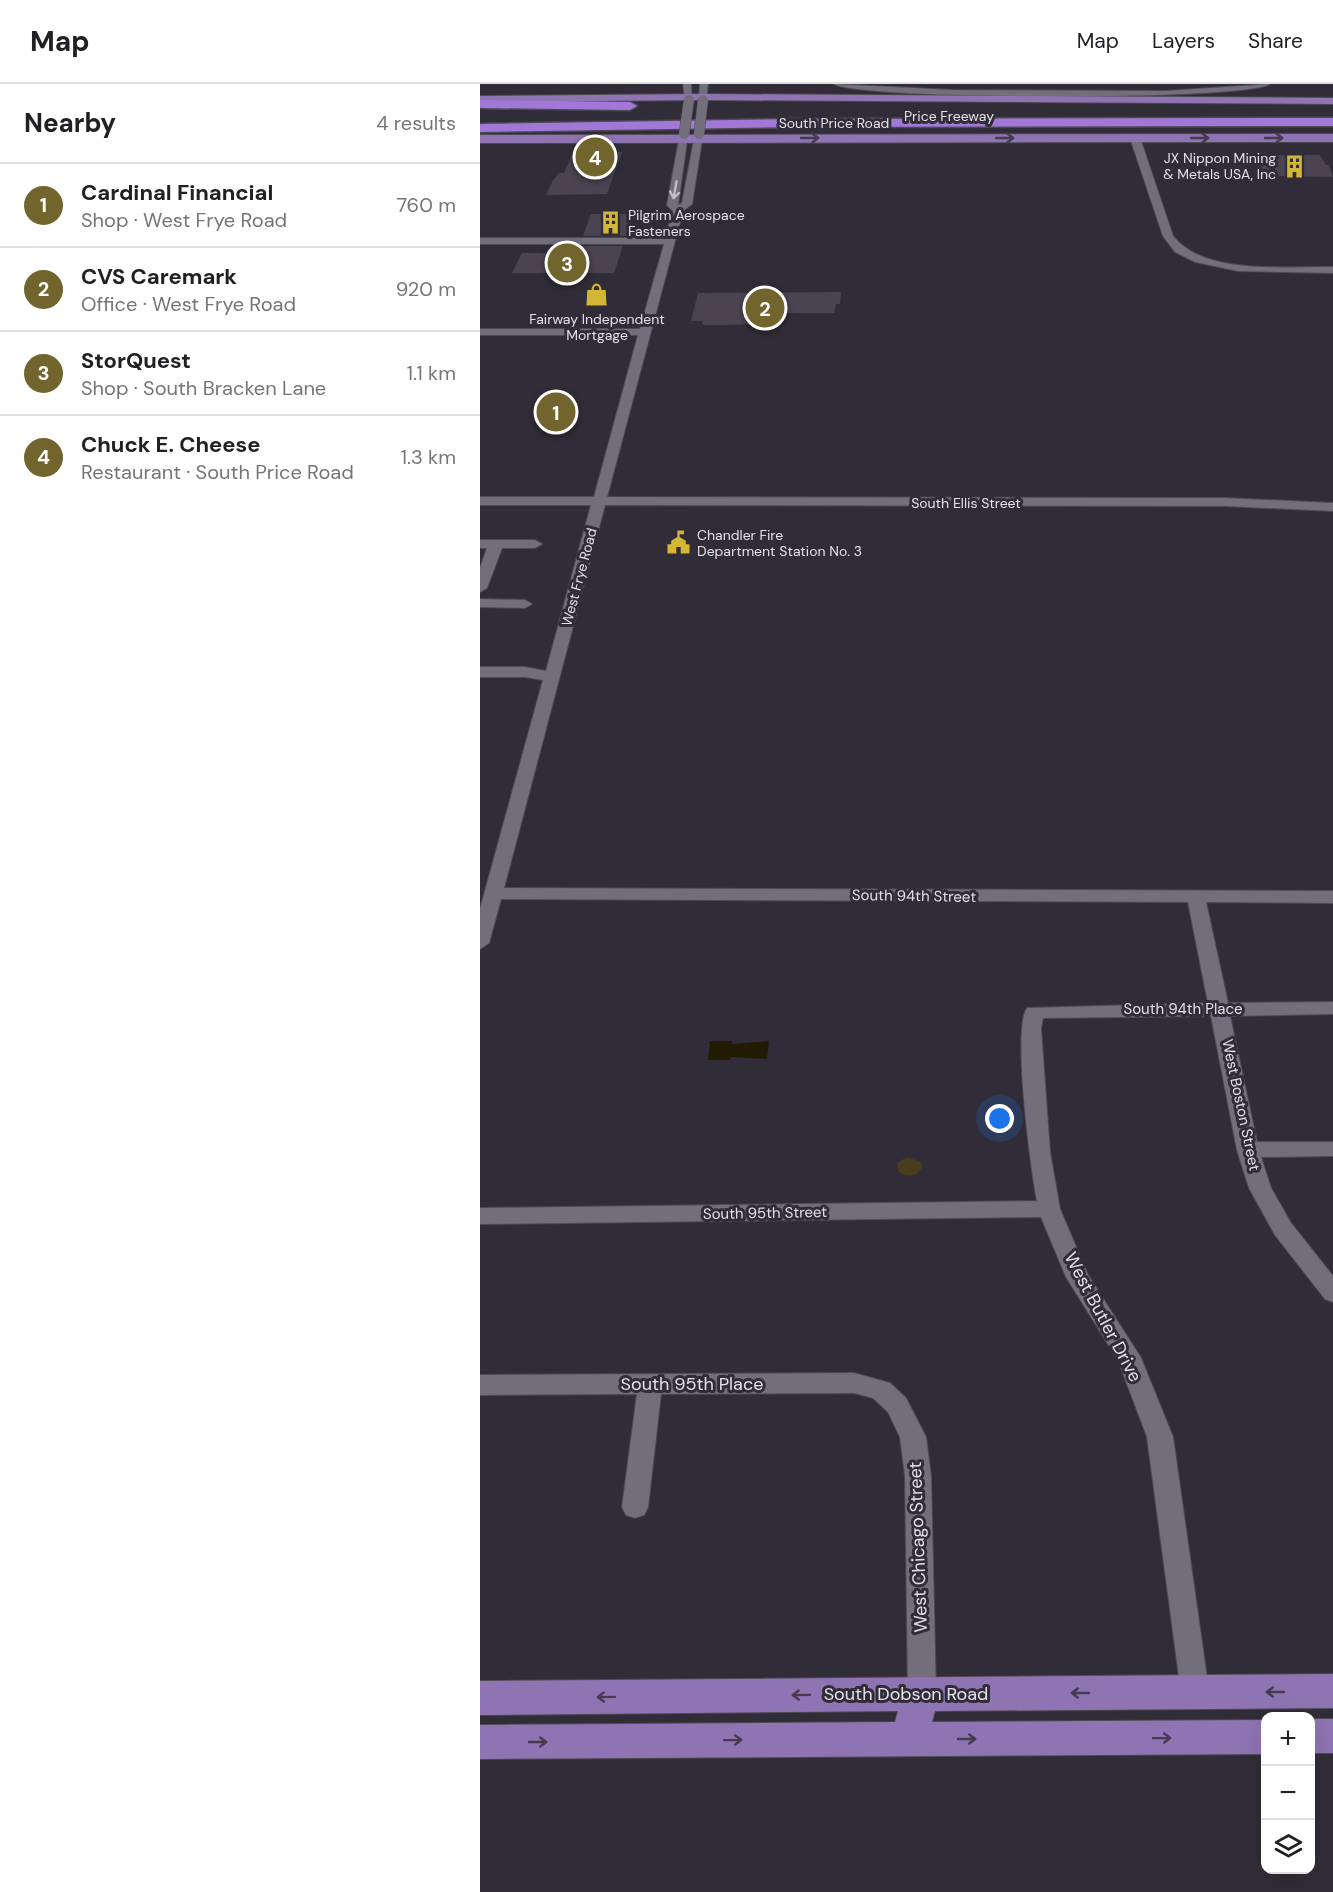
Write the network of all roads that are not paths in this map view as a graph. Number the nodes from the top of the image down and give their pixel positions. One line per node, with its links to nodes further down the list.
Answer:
1 (687, 84): 5 (street, West Frye Road)
2 (704, 84): 6 (street, West Frye Road)
3 (838, 84): 4 (street)
4 (1266, 84)
5 (689, 99): 6 (main road, South Price Road); 7 (main road, South Price Road); 17 (street, West Frye Road, bridge)
6 (704, 99): 8 (main road, South Price Road); 16 (street, West Frye Road, bridge)
7 (480, 101): 10 (highway)
8 (1333, 101)
9 (1333, 115): 10 (highway, Price Freeway)
10 (1101, 116): 12 (highway, Price Freeway)
11 (480, 120): 12 (highway); 12 (highway, Price Freeway)
12 (775, 120): 14 (highway, Price Freeway)
13 (1333, 122): 14 (highway, Price Freeway)
14 (1061, 123): 15 (highway)
15 (480, 134)
16 (698, 136): 17 (main road, South Price Road); 18 (main road, South Price Road, one-way to 18); 22 (street, West Frye Road)
17 (683, 137): 20 (main road, South Price Road); 21 (street, West Frye Road)
18 (1136, 138): 19 (main road, South Price Road, one-way to 19); 26 (street)
19 (1333, 138)
20 (480, 139)
21 (678, 167): 22 (street); 23 (street, West Frye Road, one-way to 23)
22 (692, 167): 23 (street, West Frye Road)
23 (678, 210): 24 (street, West Frye Road)
24 (670, 241): 25 (street); 28 (street, West Frye Road)
25 (480, 242)
26 (1333, 270)
27 (480, 332): 28 (street)
28 (646, 332): 30 (street, West Frye Road)
29 (480, 501): 30 (street, South Ellis Street)
30 (599, 501): 31 (street, South Ellis Street); 39 (street, West Frye Road)
31 (1333, 507)
32 (480, 544): 33 (street)
33 (496, 544): 34 (street); 35 (street)
34 (535, 544)
35 (480, 588)
36 (480, 603): 37 (street)
37 (525, 604)
38 (480, 672): 39 (street)
39 (552, 677): 40 (street); 41 (street, West Frye Road)
40 (480, 682)
41 (489, 895): 42 (street, South 94th Street); 44 (street, West Frye Road)
42 (1196, 897): 43 (street, South 94th Street); 46 (street, West Boston Street)
43 (1333, 897)
44 (480, 943)
45 (1333, 1008): 46 (street, South 94th Place)
46 (1220, 1009): 47 (street, South 94th Place); 49 (street, West Boston Street)
47 (1034, 1012): 50 (street, West Butler Drive)
48 (1333, 1149): 49 (street)
49 (1248, 1150): 52 (street, West Boston Street)
50 (1049, 1209): 51 (street, South 95th Street); 58 (street, West Butler Drive)
51 (480, 1216)
52 (1333, 1293)
53 (650, 1384): 54 (street, South 95th Place); 55 (street, South 95th Place); 56 (street)
54 (480, 1385)
55 (897, 1405): 59 (street, West Chicago Street)
56 (634, 1507)
57 (1333, 1691): 58 (main road, South Dobson Road, one-way to 58)
58 (1195, 1692): 59 (main road, South Dobson Road, one-way to 59)
59 (922, 1694): 60 (main road, South Dobson Road, one-way to 60); 64 (main road)
60 (480, 1698)
61 (1315, 1736): 62 (main road)
62 (1333, 1736)
63 (1261, 1737): 64 (main road, one-way to 63)
64 (908, 1739): 65 (main road, one-way to 64)
65 (480, 1742)

